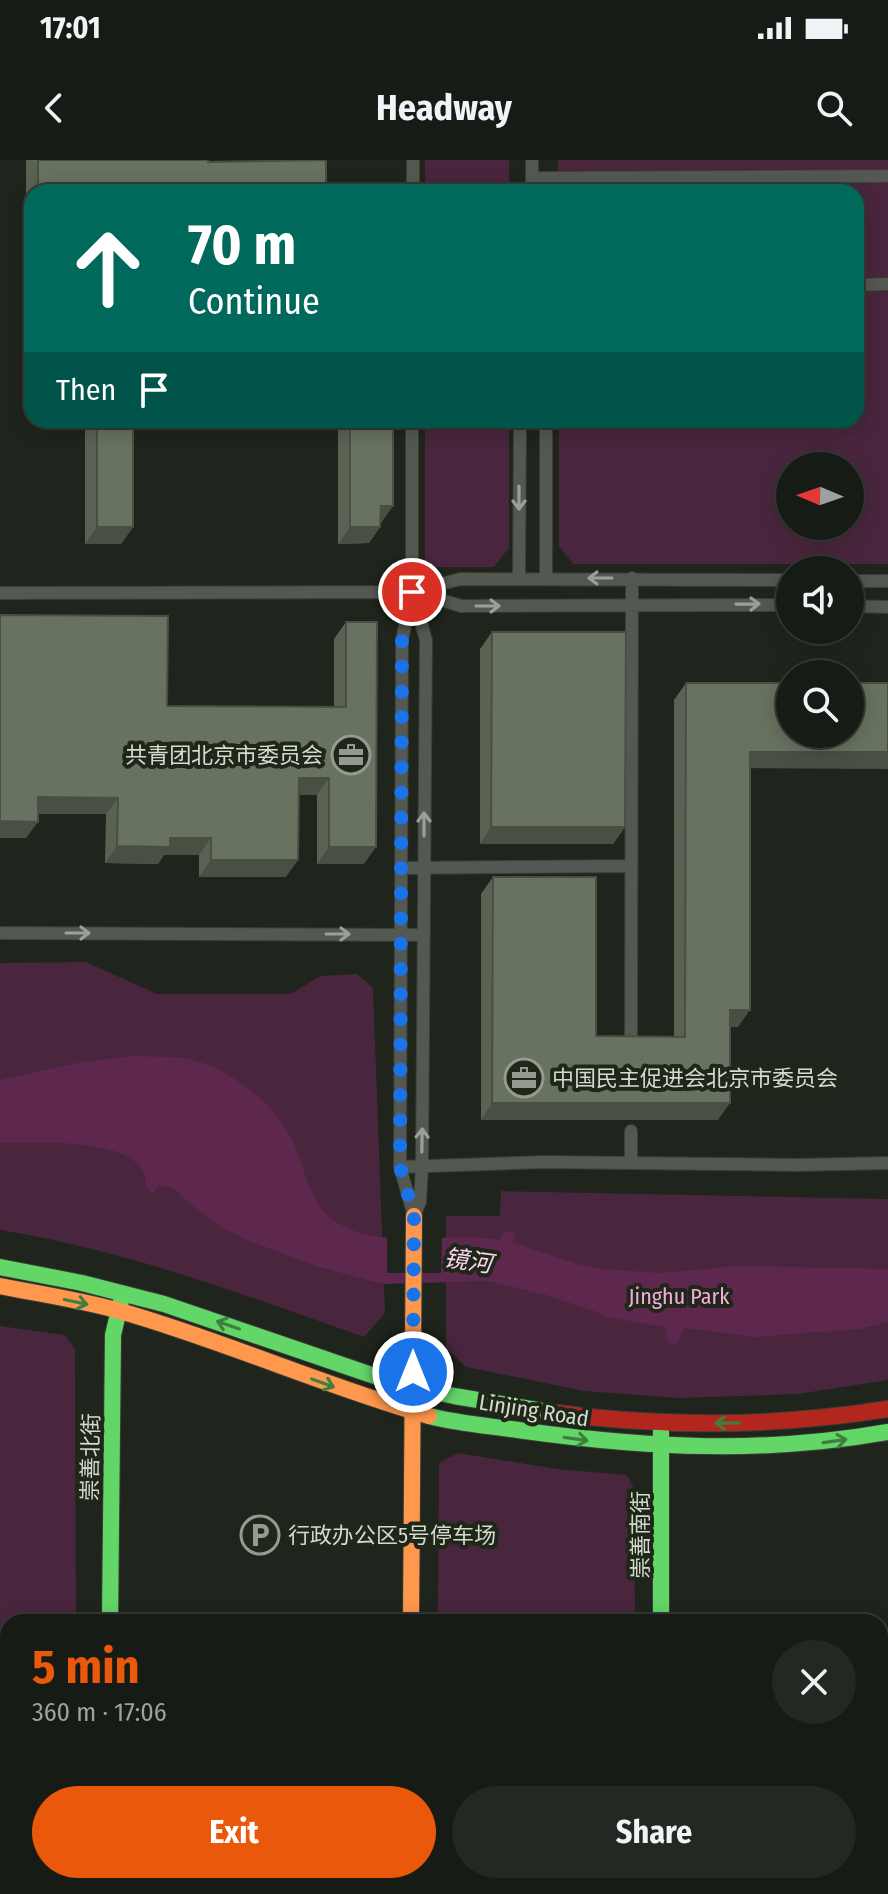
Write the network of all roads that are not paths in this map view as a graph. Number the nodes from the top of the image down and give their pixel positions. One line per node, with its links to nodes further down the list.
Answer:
1 (413, 160): 4 (street)
2 (532, 160): 5 (street)
3 (888, 176): 6 (street)
4 (413, 184)
5 (532, 184)
6 (572, 184)
7 (888, 284): 8 (street)
8 (864, 285)
9 (412, 428): 18 (street)
10 (520, 428): 12 (street, one-way to 12)
11 (546, 428): 13 (street)
12 (519, 578): 13 (street); 18 (street)
13 (546, 578): 14 (street, one-way to 13)
14 (632, 578): 15 (street); 20 (street)
15 (776, 580)
16 (864, 581): 17 (street)
17 (888, 581)
18 (412, 592): 19 (street); 20 (street, one-way to 20); 25 (street); 26 (street, one-way to 18)
19 (0, 593)
20 (632, 605): 21 (street, one-way to 21); 24 (street)
21 (776, 605)
22 (864, 606): 23 (street)
23 (888, 607)
24 (631, 866): 26 (street); 30 (street)
25 (401, 868): 26 (street); 28 (street)
26 (424, 868): 29 (street)
27 (0, 933): 28 (street, one-way to 28)
28 (401, 935): 29 (street); 35 (street)
29 (424, 935): 34 (street, one-way to 29)
30 (631, 1045)
31 (631, 1131): 32 (street)
32 (631, 1163): 33 (street); 34 (street)
33 (888, 1163)
34 (422, 1166): 35 (street); 36 (street)
35 (400, 1167): 36 (street)
36 (414, 1216): 41 (street)
37 (0, 1267): 39 (street, Linjing Road)
38 (0, 1286): 40 (street, Linjing Road, one-way to 40)
39 (123, 1293): 40 (street, 崇善北街); 41 (street, Linjing Road, one-way to 39)
40 (118, 1311): 43 (street, Linjing Road, one-way to 43); 47 (street, 崇善北街)
41 (413, 1386): 43 (street); 44 (street, Linjing Road)
42 (888, 1409): 44 (street, Linjing Road, one-way to 44)
43 (413, 1410): 46 (street, Linjing Road, one-way to 46); 48 (street)
44 (661, 1424): 46 (street, 崇善南街)
45 (888, 1432): 46 (street, Linjing Road, one-way to 45)
46 (662, 1447): 49 (street, 崇善南街)
47 (110, 1614)
48 (411, 1614)
49 (661, 1614)

